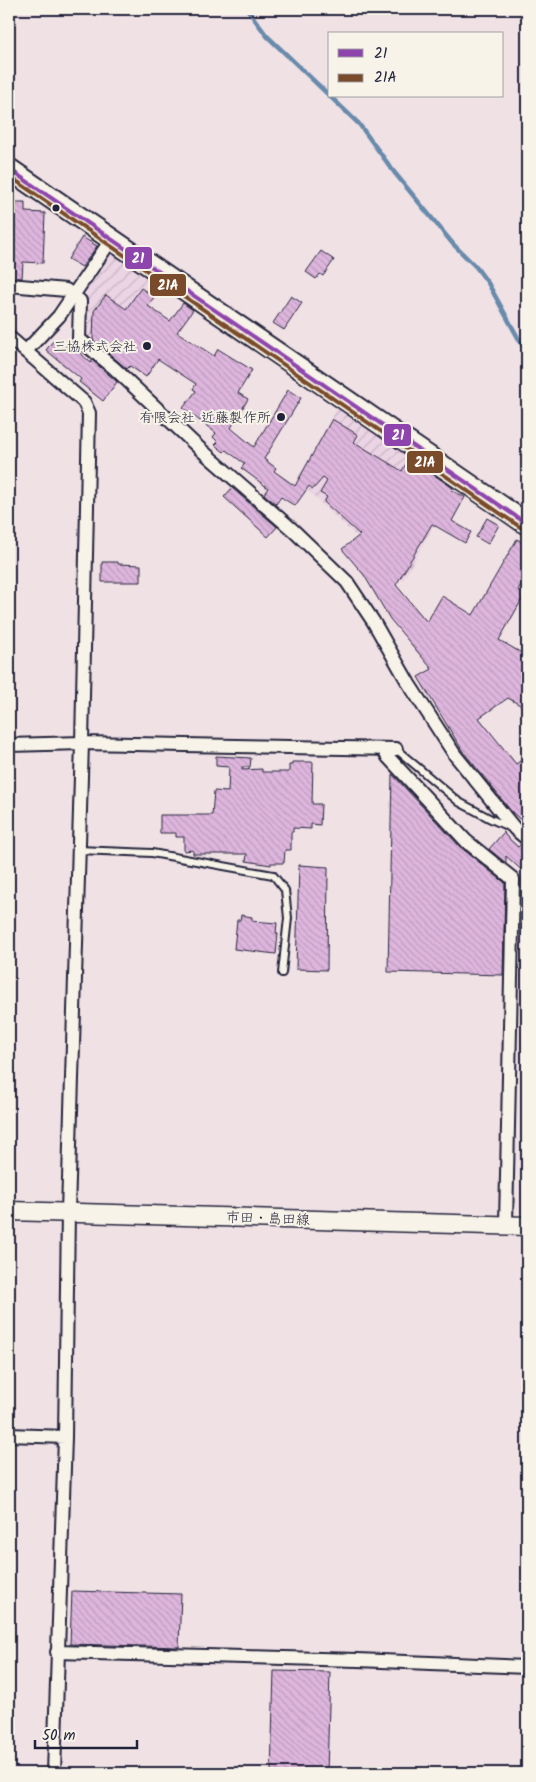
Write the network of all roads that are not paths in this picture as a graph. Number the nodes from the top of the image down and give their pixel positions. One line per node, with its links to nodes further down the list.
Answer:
1 (9, 169): 2 (main road)
2 (111, 240): 4 (street); 7 (main road)
3 (9, 285): 4 (street)
4 (73, 295): 6 (street); 11 (street)
5 (9, 337): 6 (street)
6 (26, 351): 8 (street)
7 (527, 524)
8 (82, 743): 9 (street); 10 (street); 13 (street)
9 (9, 745)
10 (390, 749): 11 (lane); 17 (street)
11 (515, 829): 12 (street)
12 (527, 839)
13 (78, 850): 14 (lane); 16 (street)
14 (282, 973)
15 (9, 1211): 16 (street, 市田・島田線)
16 (68, 1212): 17 (street, 市田・島田線); 20 (street)
17 (506, 1225): 18 (street, 市田・島田線)
18 (527, 1226)
19 (9, 1435): 20 (street)
20 (64, 1437): 21 (street)
21 (57, 1652): 22 (street); 23 (street)
22 (527, 1667)
23 (54, 1773)

